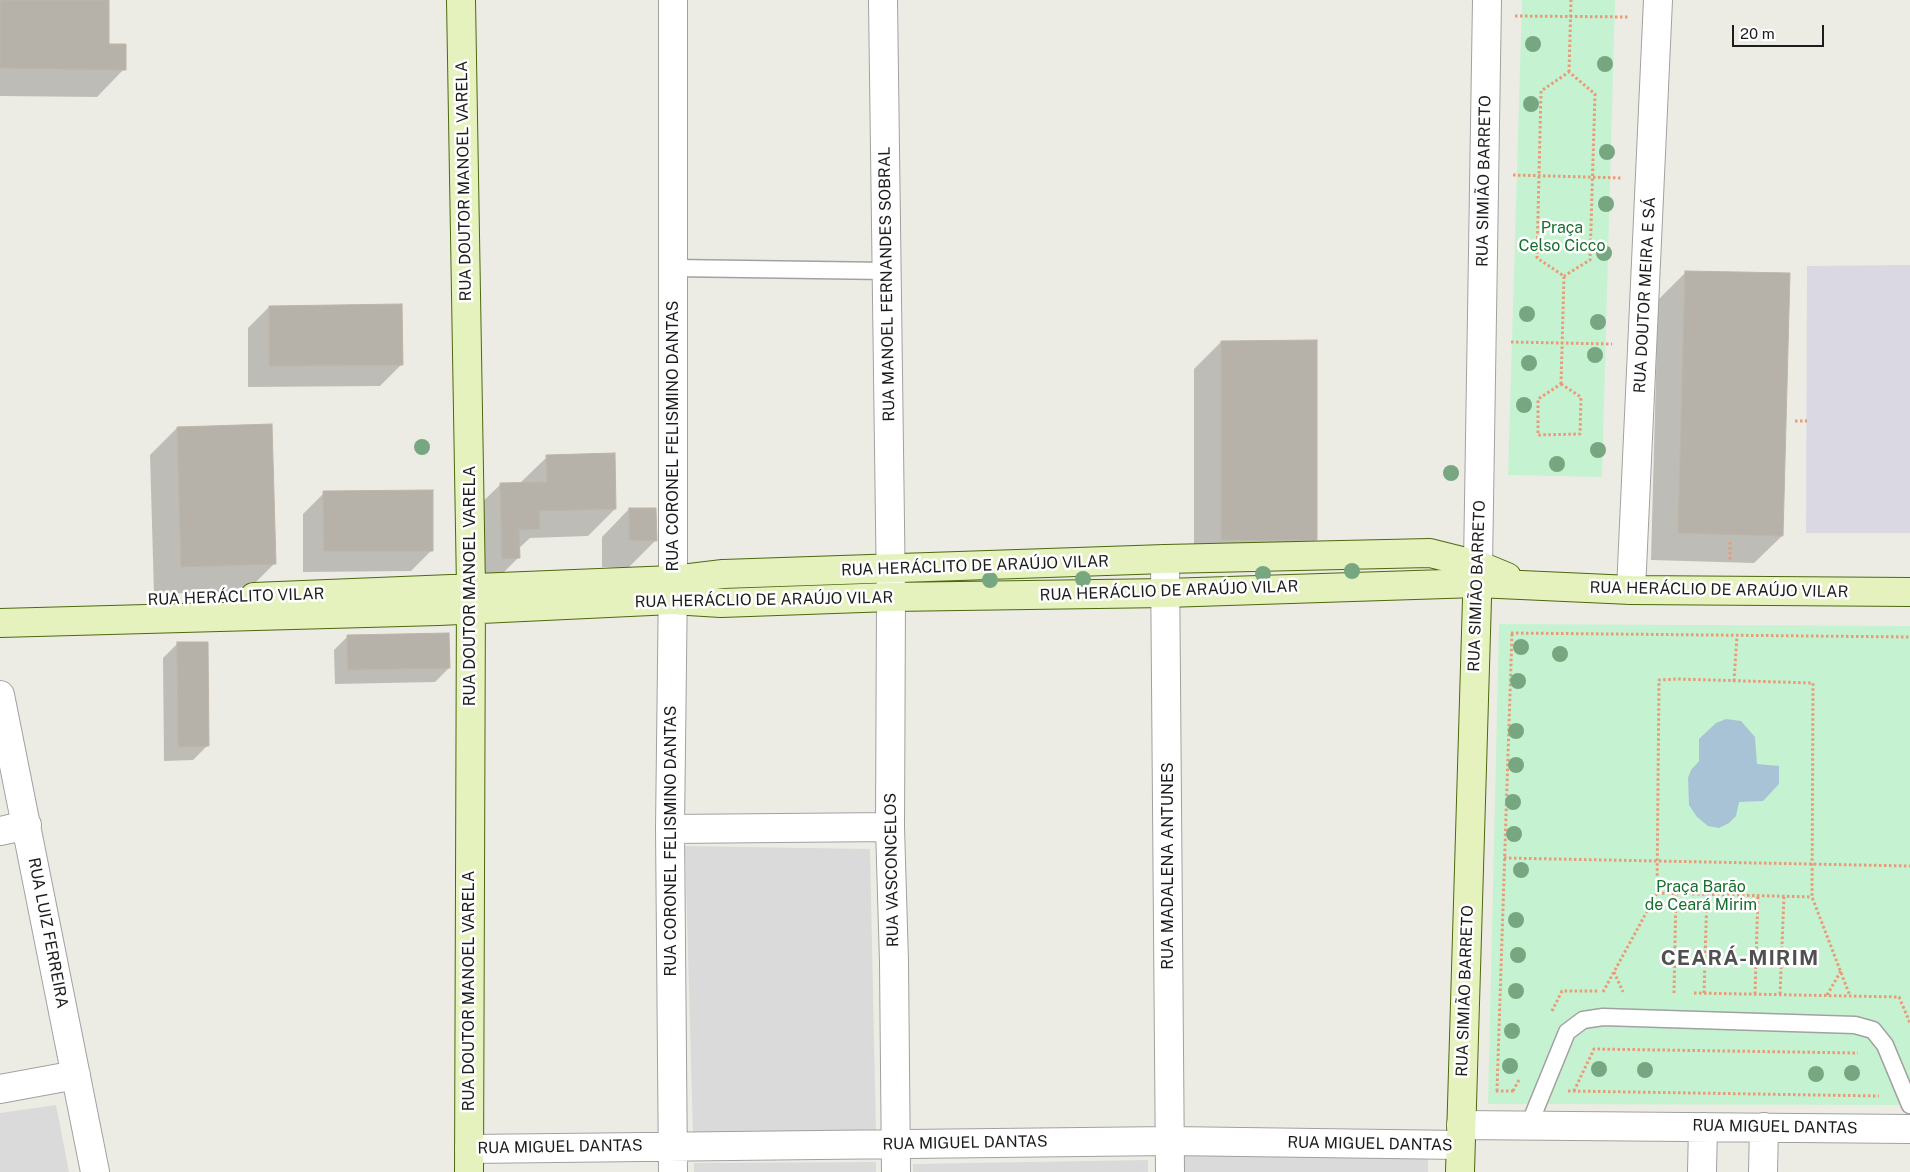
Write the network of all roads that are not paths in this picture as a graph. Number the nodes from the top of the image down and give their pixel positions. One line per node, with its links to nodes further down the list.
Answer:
1 (461, 0): 16 (main road, RUA DOUTOR MANOEL VARELA)
2 (673, 0): 6 (street, RUA CORONEL FELISMINO DANTAS)
3 (883, 0): 7 (street, RUA MANOEL FERNANDES SOBRAL)
4 (1487, 8): 10 (street, RUA SIMIÃO BARRETO)
5 (1658, 9): 12 (street, RUA DOUTOR MEIRA E SÁ)
6 (673, 268): 7 (lane); 11 (street, RUA CORONEL FELISMINO DANTAS)
7 (887, 271): 9 (street, RUA MANOEL FERNANDES SOBRAL)
8 (1165, 559): 9 (main road, RUA HERÁCLITO DE ARAÚJO VILAR); 10 (main road, RUA HERÁCLITO DE ARAÚJO VILAR); 14 (street, RUA MADALENA ANTUNES)
9 (890, 569): 11 (main road, RUA HERÁCLITO DE ARAÚJO VILAR); 15 (street, RUA VASCONCELOS)
10 (1477, 574): 12 (main road, RUA HERÁCLIO DE ARAÚJO VILAR); 14 (main road, RUA HERÁCLIO DE ARAÚJO VILAR); 31 (main road, RUA SIMIÃO BARRETO)
11 (673, 590): 15 (main road, RUA HERÁCLIO DE ARAÚJO VILAR); 16 (main road, RUA HERÁCLIO DE ARAÚJO VILAR); 22 (street, RUA CORONEL FELISMINO DANTAS)
12 (1631, 590): 13 (main road, RUA HERÁCLIO DE ARAÚJO VILAR)
13 (1910, 592)
14 (1166, 593): 15 (main road, RUA HERÁCLIO DE ARAÚJO VILAR); 32 (street, RUA MADALENA ANTUNES)
15 (891, 597): 21 (street, RUA VASCONCELOS)
16 (471, 599): 17 (main road, RUA HERÁCLITO VILAR); 18 (main road, RUA HERÁCLIO DE ARAÚJO VILAR); 35 (main road, RUA DOUTOR MANOEL VARELA)
17 (0, 606)
18 (0, 622)
19 (0, 694): 20 (street, RUA LUIZ FERREIRA)
20 (27, 825): 23 (street); 24 (street, RUA LUIZ FERREIRA)
21 (890, 827): 22 (street); 33 (street, RUA VASCONCELOS)
22 (670, 829): 34 (street, RUA CORONEL FELISMINO DANTAS)
23 (0, 830)
24 (76, 1075): 25 (street); 36 (street, RUA LUIZ FERREIRA)
25 (0, 1089)
26 (1908, 1101): 27 (lane)
27 (1529, 1125): 28 (street, RUA MIGUEL DANTAS); 31 (street, RUA MIGUEL DANTAS)
28 (1703, 1127): 29 (street, RUA MIGUEL DANTAS); 41 (street)
29 (1764, 1127): 30 (street, RUA MIGUEL DANTAS); 42 (street)
30 (1910, 1128)
31 (1461, 1135): 32 (street, RUA MIGUEL DANTAS); 40 (main road, RUA SIMIÃO BARRETO)
32 (1170, 1141): 33 (street, RUA MIGUEL DANTAS); 39 (street, RUA MADALENA ANTUNES)
33 (896, 1144): 34 (street, RUA MIGUEL DANTAS); 38 (street, RUA VASCONCELOS)
34 (673, 1145): 35 (street, RUA MIGUEL DANTAS); 37 (street, RUA CORONEL FELISMINO DANTAS)
35 (469, 1160)
36 (95, 1172)
37 (673, 1172)
38 (896, 1172)
39 (1170, 1172)
40 (1460, 1172)
41 (1702, 1172)
42 (1763, 1172)

